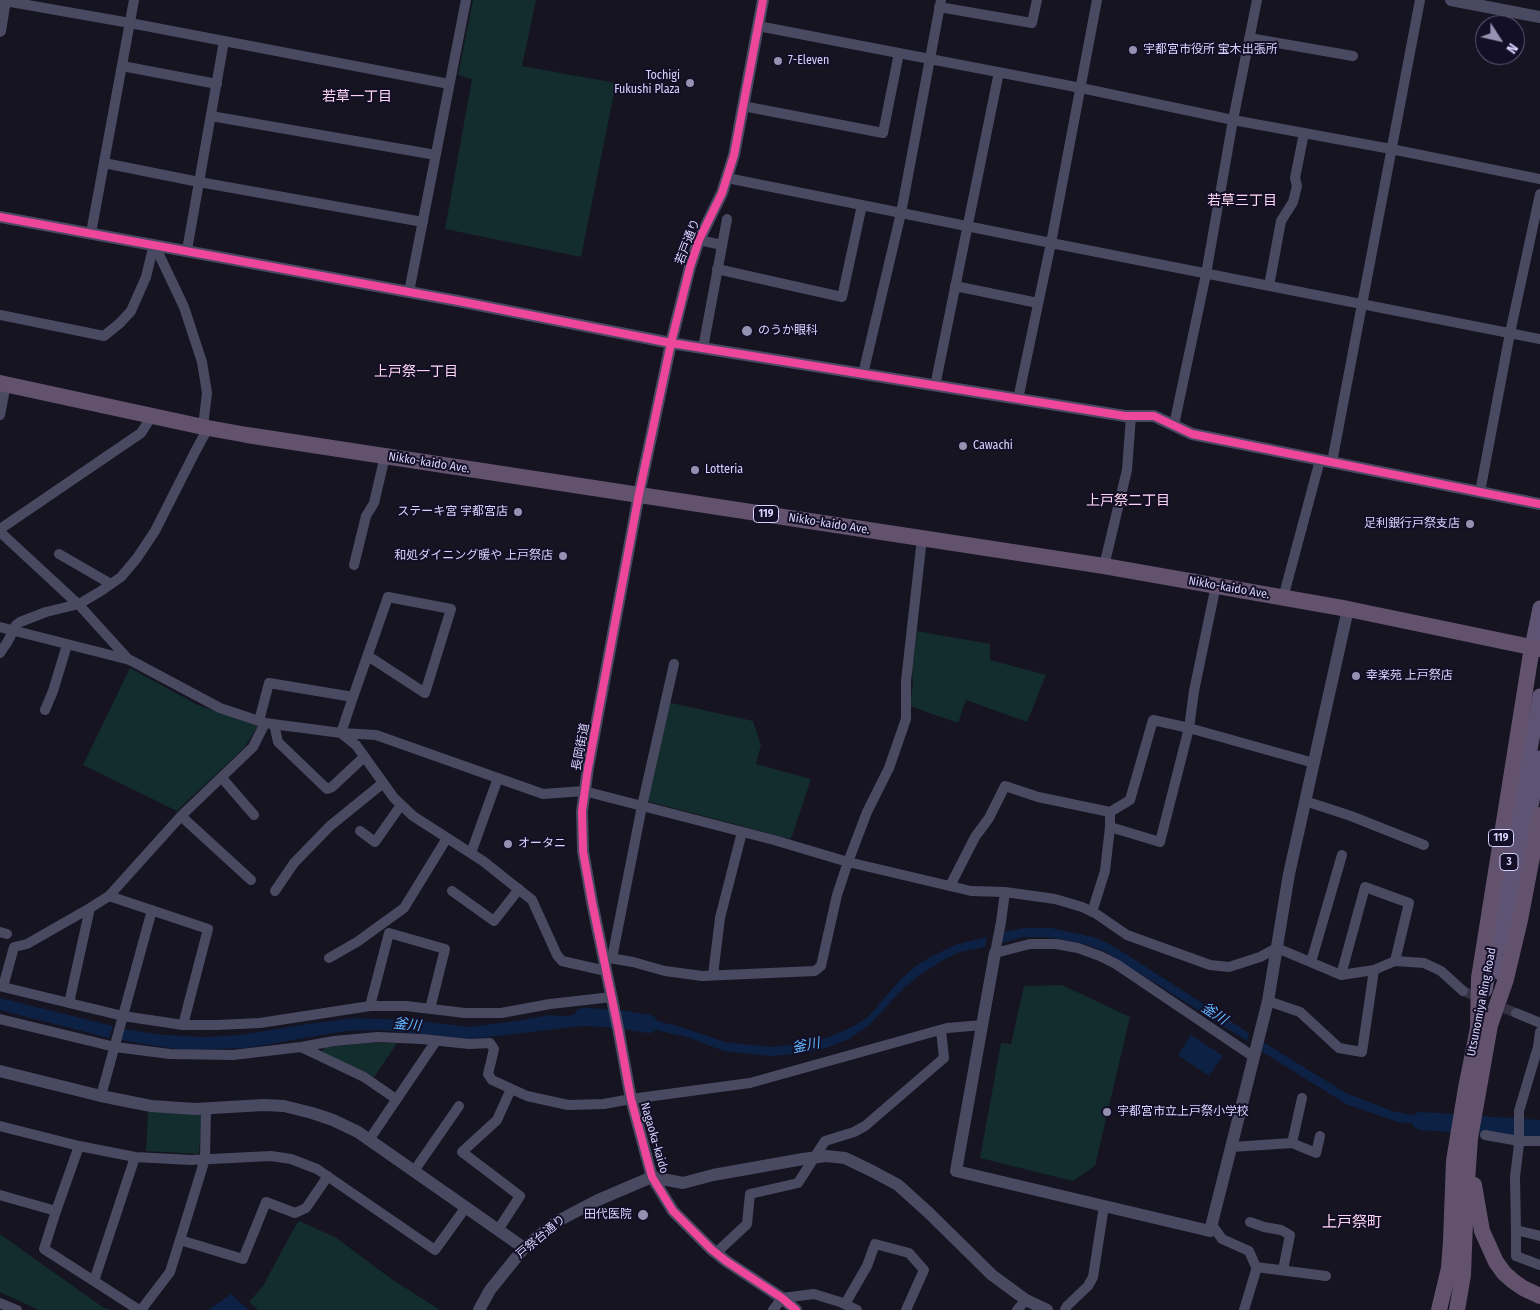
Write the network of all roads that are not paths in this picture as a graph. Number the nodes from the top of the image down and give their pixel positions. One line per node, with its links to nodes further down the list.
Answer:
1 (5, 0): 12 (street); 14 (street)
2 (134, 0): 12 (street)
3 (466, 0): 23 (street)
4 (763, 0): 13 (street, 若戸通り)
5 (1037, 0): 10 (street)
6 (1097, 0): 24 (street)
7 (1257, 0): 15 (street)
8 (1420, 0): 29 (street)
9 (1451, 0): 11 (street)
10 (940, 4): 19 (street)
11 (1540, 17)
12 (130, 23): 16 (street); 20 (street)
13 (758, 26): 17 (street); 25 (street, 若戸通り)
14 (0, 31)
15 (1249, 38): 18 (street); 27 (street)
16 (224, 41): 22 (street); 23 (street)
17 (899, 53): 19 (street); 25 (street)
18 (1353, 56)
19 (930, 59): 21 (street); 37 (street)
20 (122, 66): 22 (street); 31 (street)
21 (999, 72): 24 (street); 41 (street)
22 (217, 84): 26 (street)
23 (449, 84): 30 (street)
24 (1081, 88): 27 (street); 44 (street)
25 (743, 106): 32 (street, 若戸通り)
26 (211, 116): 30 (street); 34 (street)
27 (1232, 120): 28 (street); 49 (street)
28 (1304, 133): 29 (street); 51 (street)
29 (1391, 149): 33 (street); 54 (street)
30 (436, 155): 40 (street)
31 (104, 163): 34 (street); 42 (street)
32 (728, 178): 36 (street); 43 (street, 若戸通り)
33 (1540, 179)
34 (199, 182): 40 (street); 47 (street)
35 (1540, 194): 56 (street)
36 (862, 205): 37 (street); 48 (street)
37 (901, 213): 41 (street); 60 (street)
38 (0, 217): 42 (street)
39 (728, 219): 46 (street)
40 (422, 222): 52 (street)
41 (968, 227): 44 (street); 50 (street)
42 (91, 233): 45 (street)
43 (699, 240): 46 (street); 58 (street, 若戸通り)
44 (1051, 243): 49 (street); 53 (street)
45 (154, 244): 47 (street); 55 (street); 68 (street)
46 (722, 245): 48 (street)
47 (187, 250): 52 (street)
48 (717, 269): 59 (street)
49 (1206, 274): 51 (street); 67 (street)
50 (956, 286): 53 (street); 62 (street)
51 (1269, 286): 54 (street)
52 (409, 292): 58 (street)
53 (1038, 303): 63 (street)
54 (1361, 304): 56 (street); 70 (street)
55 (0, 315)
56 (1510, 333): 57 (street); 71 (street)
57 (1540, 339)
58 (671, 343): 59 (street); 72 (street, 若戸通り)
59 (703, 348): 60 (street)
60 (862, 374): 62 (street)
61 (3, 383): 64 (street); 65 (highway, Nikko-kaido Ave. / 119)
62 (935, 386): 63 (street)
63 (1018, 399): 66 (street)
64 (0, 415)
65 (152, 416): 68 (highway, Nikko-kaido Ave. / 119); 74 (street)
66 (1131, 416): 67 (street); 78 (street)
67 (1174, 425): 70 (street)
68 (206, 428): 69 (highway, Nikko-kaido Ave. / 119); 79 (street)
69 (386, 456): 72 (highway, Nikko-kaido Ave. / 119); 77 (street)
70 (1326, 461): 71 (street); 81 (street)
71 (1480, 492): 73 (street)
72 (640, 494): 75 (highway, Nikko-kaido Ave. / 119); 105 (street, 長岡街道)
73 (1540, 504)
74 (0, 530): 82 (street)
75 (922, 538): 78 (highway, Nikko-kaido Ave. / 119); 120 (street)
76 (59, 554): 79 (street)
77 (354, 565)
78 (1104, 566): 80 (highway, Nikko-kaido Ave. / 119)
79 (111, 584): 82 (street)
80 (1216, 585): 81 (highway, Nikko-kaido Ave. / 119); 97 (street)
81 (1284, 598): 84 (highway, Nikko-kaido Ave. / 119)
82 (79, 604): 86 (street); 91 (street)
83 (1540, 608): 88 (main road)
84 (1348, 609): 88 (highway, Nikko-kaido Ave. / 119); 101 (street)
85 (0, 627): 86 (street)
86 (12, 631): 87 (street); 89 (street)
87 (66, 644): 91 (street); 95 (street)
88 (1536, 648): 153 (highway, 119)
89 (0, 654)
90 (368, 656): 90 (street); 94 (street)
91 (130, 660): 96 (street)
92 (674, 664): 108 (street)
93 (1540, 696): 153 (main road, Utsunomiya Ring Road / 3)
94 (353, 697): 96 (street); 98 (street)
95 (45, 710)
96 (266, 723): 98 (street); 99 (street); 102 (street)
97 (1189, 728): 101 (street); 109 (street); 113 (street)
98 (341, 733): 99 (street); 103 (street)
99 (364, 757): 104 (street)
100 (1540, 758): 153 (main road, Utsunomiya Ring Road / 3)
101 (1314, 763): 106 (street)
102 (222, 778): 110 (street); 112 (street)
103 (498, 778): 105 (street); 118 (street)
104 (383, 783): 107 (street); 124 (street)
105 (584, 791): 108 (street); 134 (street, 長岡街道)
106 (1305, 801): 117 (street); 131 (street)
107 (401, 805): 114 (street); 116 (street)
108 (642, 806): 115 (street); 134 (street)
109 (1110, 812): 113 (street); 122 (street)
110 (254, 815)
111 (1540, 815): 153 (highway, 119)
112 (181, 816): 121 (street); 127 (street)
113 (1110, 827): 130 (street)
114 (360, 831)
115 (742, 832): 120 (street); 139 (street)
116 (447, 838): 118 (street); 133 (street)
117 (1424, 846)
118 (470, 853): 123 (street)
119 (1342, 855): 136 (street)
120 (848, 862): 122 (street); 139 (street)
121 (251, 880)
122 (950, 886): 126 (street)
123 (519, 889): 125 (street); 138 (street)
124 (275, 891)
125 (452, 891)
126 (1004, 892): 130 (street); 132 (street)
127 (109, 896): 128 (street); 129 (street)
128 (90, 908): 144 (street); 144 (street)
129 (152, 910): 148 (street); 151 (street)
130 (1092, 912): 131 (street)
131 (1277, 948): 136 (street); 143 (street)
132 (995, 954): 152 (street); 159 (street)
133 (329, 958)
134 (608, 958): 138 (street, 長岡街道); 139 (street)
135 (1395, 961): 137 (street); 140 (street); 141 (street)
136 (1311, 962): 140 (street)
137 (1374, 970): 140 (street); 143 (street)
138 (606, 971): 142 (street, 長岡街道)
139 (713, 975)
140 (1341, 975)
141 (1463, 991)
142 (612, 1000): 146 (street); 165 (street, Nagaoka-kaido)
143 (1268, 1001): 159 (street)
144 (70, 1002): 148 (street)
145 (370, 1006): 146 (street); 146 (street); 151 (street)
146 (430, 1009)
147 (1516, 1013): 150 (street)
148 (123, 1018): 151 (street); 157 (street)
149 (0, 1019): 157 (street)
150 (1540, 1023)
151 (183, 1025)
152 (982, 1025): 154 (street); 184 (street)
153 (1484, 1026): 170 (highway, Utsunomiya Ring Road / 119)
154 (941, 1030): 165 (street); 178 (street)
155 (1540, 1032): 172 (street)
156 (436, 1041): 158 (street); 161 (street); 164 (street)
157 (116, 1044): 158 (street); 162 (street)
158 (300, 1047): 164 (street)
159 (1254, 1057): 176 (street)
160 (0, 1071): 162 (street)
161 (511, 1089): 165 (street); 189 (street)
162 (101, 1096): 167 (street)
163 (1302, 1098): 174 (street)
164 (396, 1099): 171 (street)
165 (631, 1099): 182 (street, Nagaoka-kaido)
166 (459, 1106): 180 (street)
167 (206, 1108): 171 (street); 179 (street)
168 (0, 1126): 175 (street)
169 (1320, 1136): 174 (street)
170 (1471, 1136): 172 (street); 200 (highway, 119); 215 (highway, Utsunomiya Ring Road / 119); 216 (highway, Utsunomiya Ring Road / 119)
171 (369, 1140): 180 (street)
172 (1519, 1141): 173 (street); 190 (street)
173 (1540, 1141)
174 (1292, 1143): 176 (street)
175 (79, 1146): 177 (street); 186 (street)
176 (1232, 1147): 188 (street)
177 (134, 1157): 179 (street); 199 (street)
178 (814, 1157): 182 (street); 194 (street); 204 (street)
179 (205, 1159): 181 (street); 192 (street)
180 (414, 1171): 185 (street)
181 (328, 1176): 185 (street); 192 (street)
182 (652, 1177): 193 (street, 戸祭台通り); 194 (street, Nagaoka-kaido)
183 (0, 1195): 186 (street)
184 (1104, 1206): 188 (street); 213 (street)
185 (466, 1207): 189 (street)
186 (56, 1211): 199 (street)
187 (1250, 1222): 197 (street)
188 (1212, 1225): 196 (street)
189 (498, 1230): 193 (street)
190 (1516, 1230): 191 (street); 195 (street)
191 (1540, 1236)
192 (180, 1240): 206 (street)
193 (524, 1248): 207 (street, 戸祭台通り)
194 (716, 1254): 201 (street, Nagaoka-kaido)
195 (1540, 1265)
196 (1257, 1267): 197 (street); 214 (street)
197 (1283, 1270): 198 (street)
198 (1326, 1276)
199 (94, 1281): 206 (street)
200 (1540, 1296)
201 (782, 1298): 203 (street); 208 (street); 209 (street, Nagaoka-kaido)
202 (0, 1302): 205 (street)
203 (845, 1304): 210 (street); 211 (street)
204 (1022, 1305): 212 (street)
205 (18, 1310)
206 (140, 1310)
207 (479, 1310)
208 (773, 1310)
209 (796, 1310)
210 (857, 1310)
211 (906, 1310)
212 (1047, 1310)
213 (1065, 1310)
214 (1244, 1310)
215 (1439, 1310)
216 (1457, 1310)

